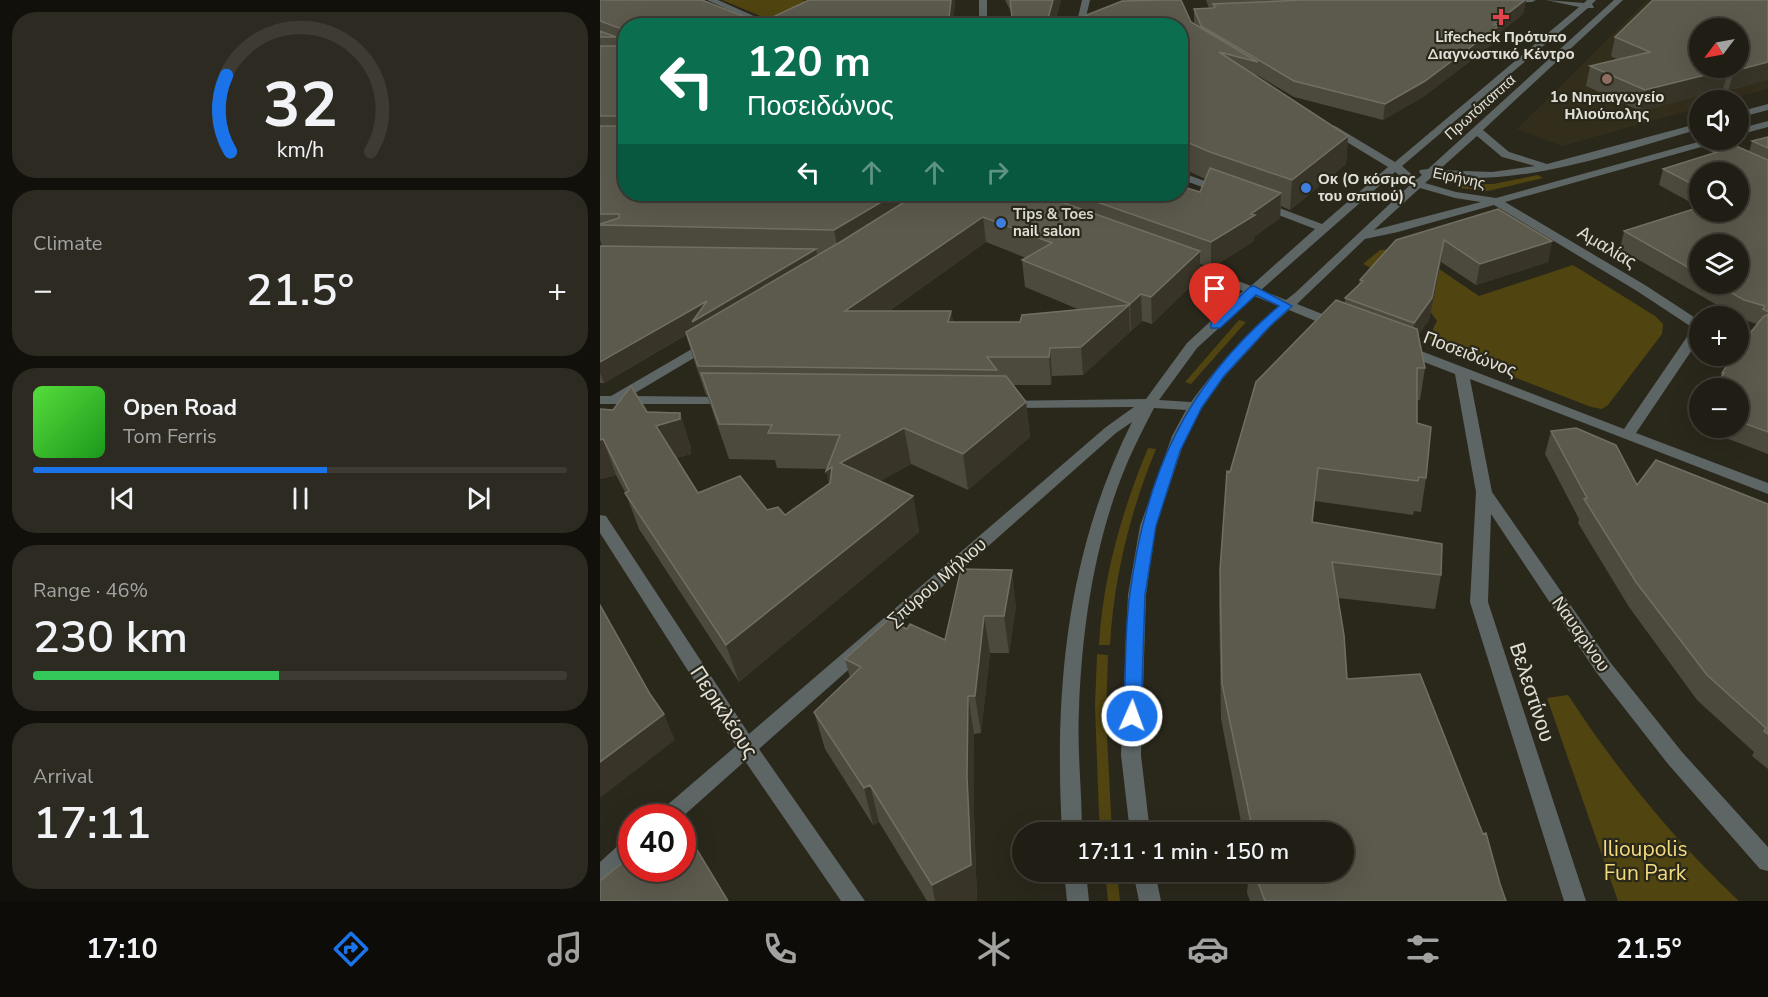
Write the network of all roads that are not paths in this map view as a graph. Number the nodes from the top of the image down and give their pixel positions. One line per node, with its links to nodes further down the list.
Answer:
1 (711, 0): 10 (street)
2 (983, 0): 11 (street)
3 (1086, 0): 12 (street)
4 (1532, 0): 7 (street)
5 (1550, 0): 8 (street)
6 (1619, 0): 9 (street, Πρωτόπαππα)
7 (1497, 2)
8 (1589, 3): 9 (street); 23 (street, Πρωτόπαππα)
9 (1609, 9): 19 (street, Πρωτόπαππα)
10 (753, 18)
11 (983, 18)
12 (1081, 18)
13 (1768, 107): 14 (street)
14 (1749, 112)
15 (1768, 124): 18 (street)
16 (1326, 125): 23 (street)
17 (1689, 129): 22 (street, Ειρήνης)
18 (1749, 129)
19 (1477, 130): 22 (street); 24 (street, Πρωτόπαππα)
20 (1689, 146): 28 (street, Ειρήνης)
21 (1716, 150): 25 (street)
22 (1560, 164): 24 (street, Ειρήνης)
23 (1396, 167): 24 (street, Ειρήνης); 27 (street, Ειρήνης); 29 (street, Πρωτόπαππα)
24 (1429, 173): 27 (street, Πρωτόπαππα)
25 (1768, 174)
26 (1188, 178): 29 (street)
27 (1417, 184): 28 (street, Ειρήνης); 30 (street, Πρωτόπαππα)
28 (1495, 201): 30 (street); 34 (street, Αμαλίας)
29 (1323, 228): 32 (street, Πρωτόπαππα)
30 (1361, 236): 33 (street, Πρωτόπαππα)
31 (1175, 261): 32 (street)
32 (1254, 290): 33 (street); 42 (street, Πρωτόπαππα)
33 (1287, 306): 35 (street); 44 (street, Πρωτόπαππα)
34 (1689, 320)
35 (1351, 330)
36 (723, 334): 40 (street)
37 (1689, 343): 46 (street, Αμαλίας)
38 (1392, 345): 39 (street, Ποσειδώνος)
39 (1461, 371): 46 (street, Ποσειδώνος); 48 (street, Ναυαρίνου)
40 (607, 400): 41 (street); 45 (street)
41 (743, 402)
42 (1150, 403): 43 (street); 44 (street); 50 (street, Σπύρου Μήλιου); 52 (street, Πρωτόπαππα)
43 (988, 404)
44 (1195, 407): 53 (street, Πρωτόπαππα)
45 (600, 410)
46 (1627, 435): 47 (street, Ποσειδώνος)
47 (1768, 489)
48 (1484, 492): 55 (street, Ναυαρίνου); 62 (street, Βελεστίνου)
49 (600, 520): 50 (street, Περικλέους)
50 (747, 747): 51 (street, Σπύρου Μήλιου); 59 (street, Περικλέους)
51 (682, 804)
52 (1072, 822)
53 (1139, 822)
54 (618, 859): 56 (street)
55 (1768, 862)
56 (600, 875)
57 (1076, 882): 60 (street)
58 (1146, 882): 61 (street)
59 (854, 901)
60 (1078, 901)
61 (1150, 901)
62 (1575, 901)

